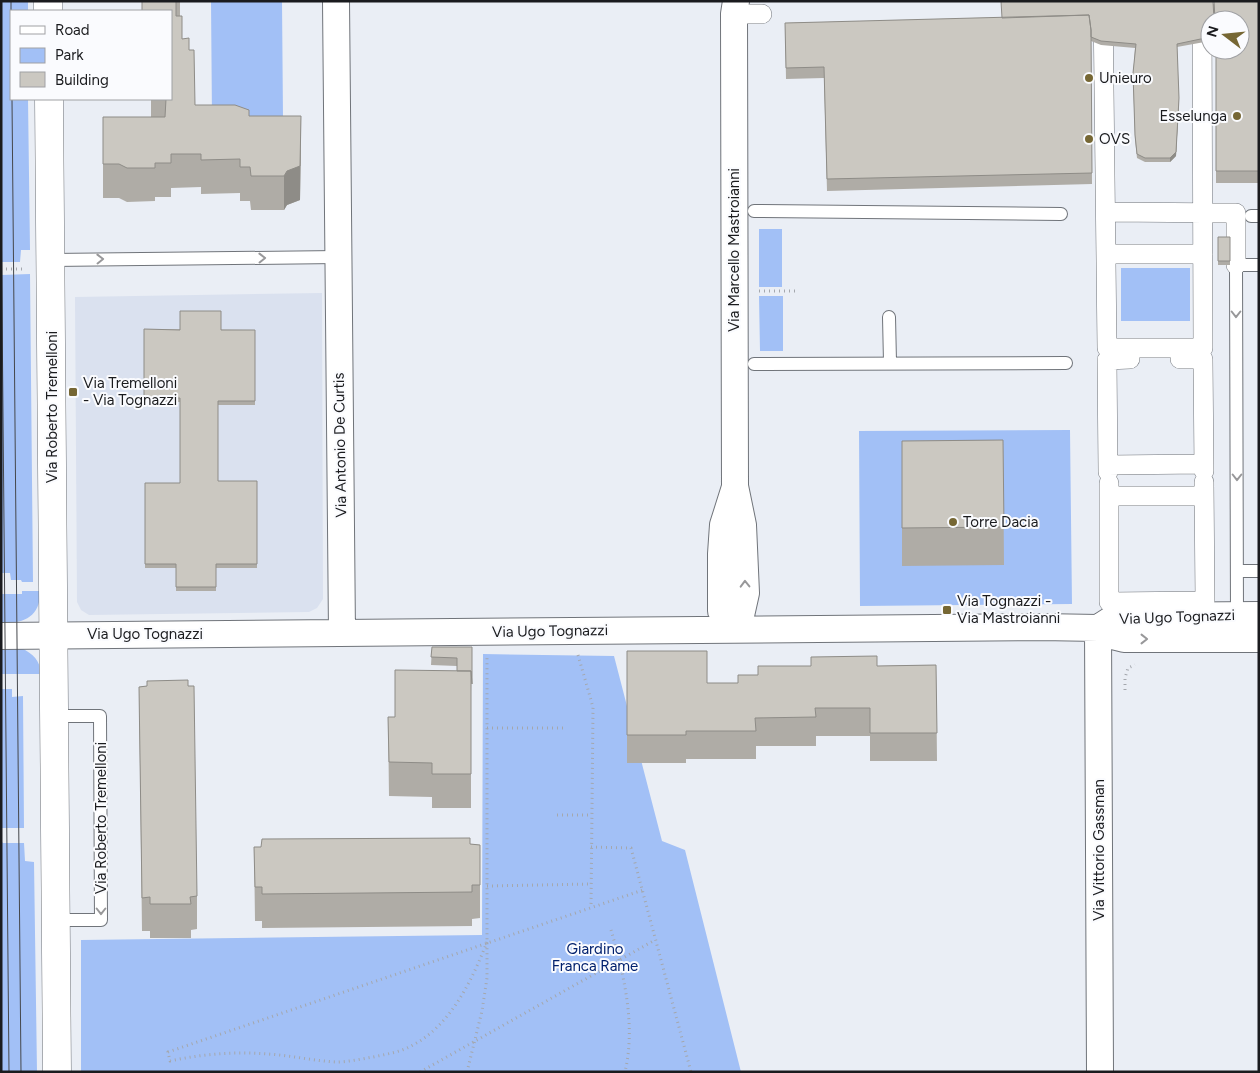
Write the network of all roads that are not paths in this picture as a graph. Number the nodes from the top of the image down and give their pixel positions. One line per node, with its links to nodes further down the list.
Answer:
1 (336, 1): 13 (street, Via Antonio De Curtis)
2 (1103, 1): 8 (street)
3 (1202, 1): 9 (street)
4 (733, 5): 5 (street); 26 (street, Via Marcello Mastroianni)
5 (762, 14)
6 (49, 100): 14 (street, Via Roberto Tremelloni)
7 (754, 211): 10 (lane)
8 (1106, 212): 9 (street); 11 (street)
9 (1203, 212): 12 (street); 15 (street)
10 (1061, 214)
11 (1106, 254): 12 (street); 12 (street)
12 (1204, 254)
13 (338, 257): 14 (lane, one-way to 13); 28 (street, Via Antonio De Curtis)
14 (43, 264): 29 (street, Via Roberto Tremelloni)
15 (1236, 265): 16 (lane); 23 (lane, one-way to 23)
16 (1259, 265)
17 (890, 317): 18 (lane)
18 (890, 362): 19 (lane); 20 (lane)
19 (1066, 363)
20 (754, 364)
21 (1204, 478): 22 (street); 22 (street); 22 (street); 22 (street)
22 (1109, 479)
23 (1237, 571): 24 (lane); 25 (lane)
24 (1259, 571)
25 (1248, 615): 27 (street, Via Ugo Tognazzi)
26 (732, 628): 27 (street, Via Ugo Tognazzi); 28 (street, Via Ugo Tognazzi)
27 (1098, 628): 31 (street, Via Ugo Tognazzi, one-way to 31); 35 (street, Via Vittorio Gassman)
28 (342, 633): 29 (street, Via Ugo Tognazzi)
29 (53, 635): 30 (street, Via Ugo Tognazzi); 32 (street, Via Roberto Tremelloni)
30 (1, 636)
31 (1259, 639)
32 (54, 716): 33 (street, Via Roberto Tremelloni); 33 (lane, Via Roberto Tremelloni, one-way to 33)
33 (56, 920): 34 (street, Via Roberto Tremelloni)
34 (57, 1072)
35 (1100, 1072)

